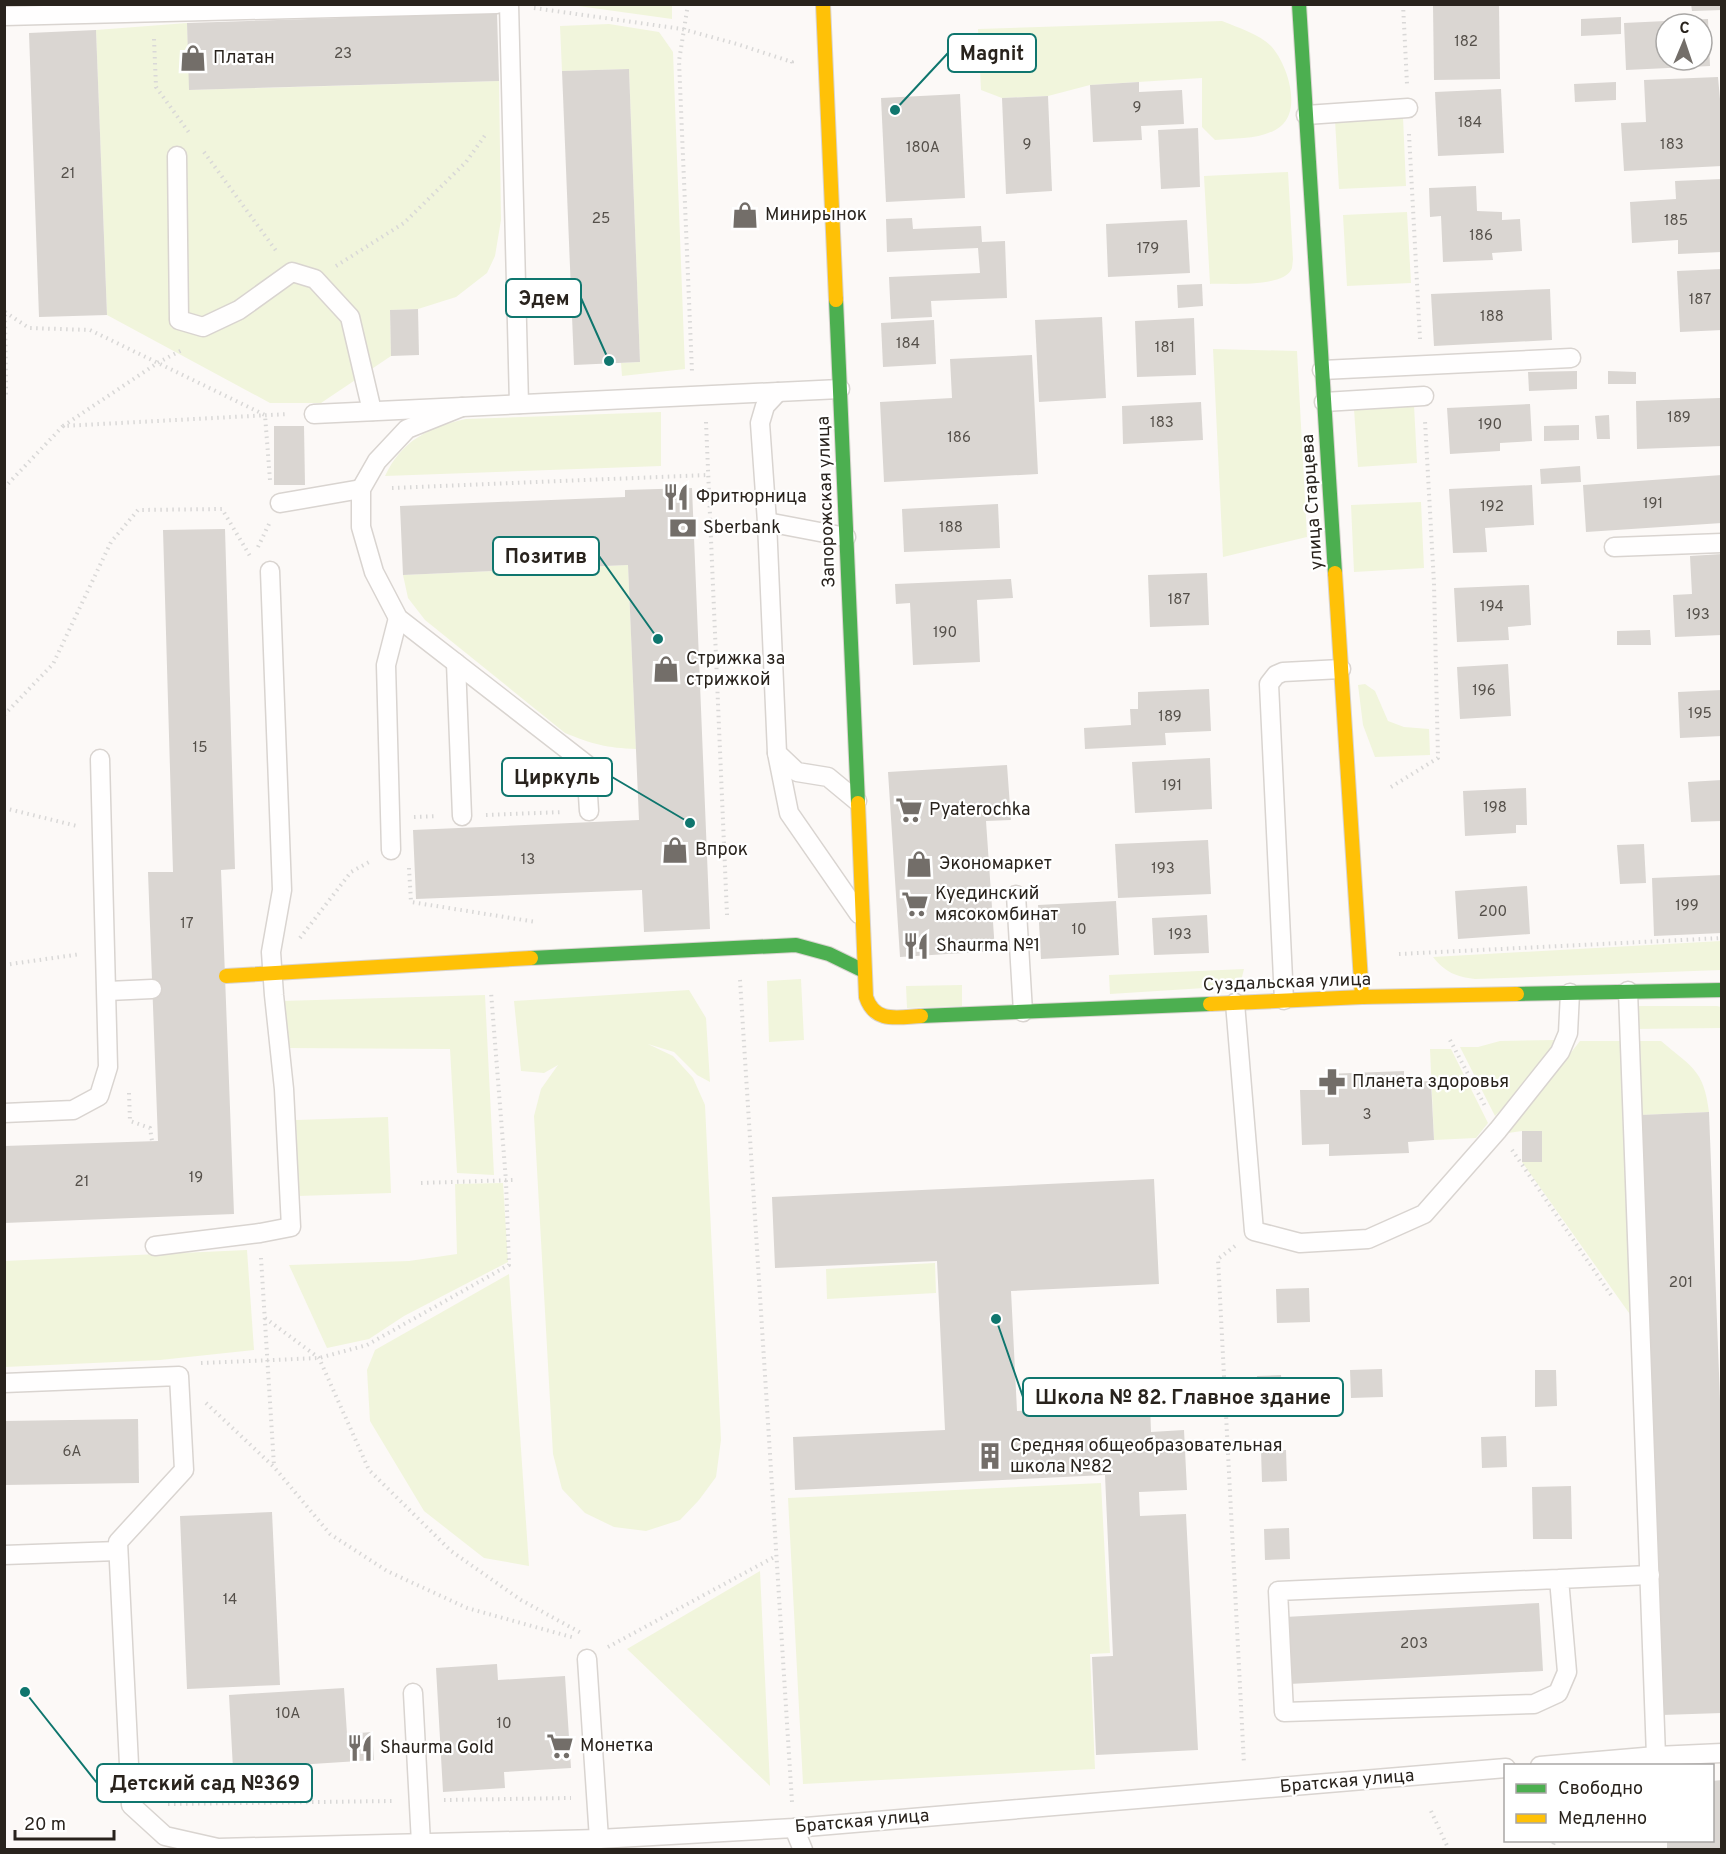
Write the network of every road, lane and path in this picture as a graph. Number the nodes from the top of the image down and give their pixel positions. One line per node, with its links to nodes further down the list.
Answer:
1 (497, 4): 7 (lane)
2 (509, 4): 26 (lane)
3 (688, 4): 9 (path)
4 (823, 4): 20 (street, Запорожская улица)
5 (1299, 4): 12 (street, улица Старцева)
6 (534, 8): 9 (path)
7 (152, 12): 8 (lane); 13 (path)
8 (4, 16)
9 (682, 29): 10 (path); 22 (path)
10 (792, 73)
11 (1408, 108): 12 (lane)
12 (1306, 115): 19 (street, улица Старцева)
13 (197, 142)
14 (204, 152): 16 (path)
15 (177, 156): 16 (lane)
16 (292, 272): 28 (lane)
17 (5, 311): 24 (path); 30 (path)
18 (1570, 358): 19 (lane)
19 (1322, 370): 25 (street, улица Старцева)
20 (840, 389): 21 (lane); 36 (street, Запорожская улица)
21 (778, 392): 22 (lane); 35 (lane)
22 (698, 396): 26 (lane); 31 (path)
23 (1424, 396): 25 (lane)
24 (4, 400)
25 (1324, 402): 42 (street, улица Старцева)
26 (519, 405): 27 (lane)
27 (462, 407): 28 (lane); 33 (lane)
28 (372, 411): 29 (lane)
29 (314, 414): 30 (path)
30 (265, 415): 32 (path); 34 (path)
31 (708, 475): 33 (path); 55 (path)
32 (4, 488)
33 (362, 489): 34 (lane); 40 (lane)
34 (280, 503)
35 (767, 522): 36 (lane); 44 (lane)
36 (846, 537): 46 (street, Запорожская улица)
37 (1722, 543): 38 (lane)
38 (1614, 548)
39 (262, 567): 43 (path); 60 (lane)
40 (398, 618): 41 (lane); 52 (lane)
41 (456, 663): 48 (lane); 49 (lane)
42 (1341, 669): 74 (street, улица Старцева); 75 (lane)
43 (4, 715)
44 (777, 753): 46 (lane); 56 (lane)
45 (100, 759): 51 (lane)
46 (857, 801): 56 (street, Запорожская улица)
47 (4, 808): 51 (path)
48 (589, 811): 49 (path)
49 (462, 816): 50 (path)
50 (406, 818)
51 (102, 833): 59 (lane)
52 (390, 849): 60 (path)
53 (408, 860): 57 (path)
54 (1016, 894): 77 (lane)
55 (728, 919)
56 (862, 919): 63 (street, Запорожская улица)
57 (545, 923)
58 (1722, 938): 61 (path)
59 (106, 950): 62 (path); 70 (lane)
60 (271, 952): 64 (lane)
61 (1399, 954)
62 (4, 965)
63 (864, 971): 64 (street); 73 (street, Запорожская улица)
64 (272, 972): 66 (street); 85 (lane)
65 (739, 973): 96 (path)
66 (226, 976)
67 (490, 985): 82 (path)
68 (152, 989): 70 (lane)
69 (1722, 990): 71 (street, Суздальская улица)
70 (108, 991): 79 (lane)
71 (1628, 992): 72 (street, Суздальская улица); 97 (lane)
72 (1570, 993): 74 (street, Суздальская улица); 80 (lane)
73 (866, 997): 77 (street, Суздальская улица)
74 (1362, 997): 75 (street, Суздальская улица)
75 (1284, 1000): 76 (street, Суздальская улица)
76 (1234, 1003): 77 (street, Суздальская улица); 84 (lane)
77 (1023, 1012)
78 (1450, 1040): 80 (path)
79 (4, 1113)
80 (1498, 1130): 84 (lane); 87 (path)
81 (514, 1180): 82 (path)
82 (506, 1181): 83 (path); 89 (path)
83 (421, 1183)
84 (1254, 1231): 103 (path)
85 (260, 1233): 86 (lane); 88 (path)
86 (155, 1246)
87 (1615, 1301)
88 (265, 1318): 89 (path); 90 (path)
89 (319, 1358): 90 (path); 93 (path)
90 (267, 1360): 91 (path); 93 (path)
91 (179, 1376): 92 (lane); 93 (path); 94 (lane)
92 (4, 1383)
93 (274, 1467)
94 (118, 1551): 95 (lane); 108 (lane)
95 (4, 1555)
96 (776, 1556): 99 (path); 110 (path)
97 (1650, 1575): 98 (lane); 102 (lane)
98 (1559, 1579): 98 (lane)
99 (587, 1659): 106 (lane)
100 (413, 1692): 107 (lane)
101 (1722, 1753): 102 (lane)
102 (1656, 1756): 104 (lane)
103 (1244, 1764)
104 (1563, 1764)
105 (1504, 1768): 110 (lane, Братская улица)
106 (596, 1797): 107 (path); 111 (lane)
107 (418, 1800): 108 (path); 112 (lane)
108 (131, 1805): 113 (lane, Братская улица)
109 (1431, 1811): 115 (path)
110 (794, 1828): 111 (lane, Братская улица); 114 (lane)
111 (599, 1839): 112 (lane, Братская улица)
112 (421, 1843): 113 (lane, Братская улица)
113 (216, 1849)
114 (803, 1850)
115 (1449, 1850)

